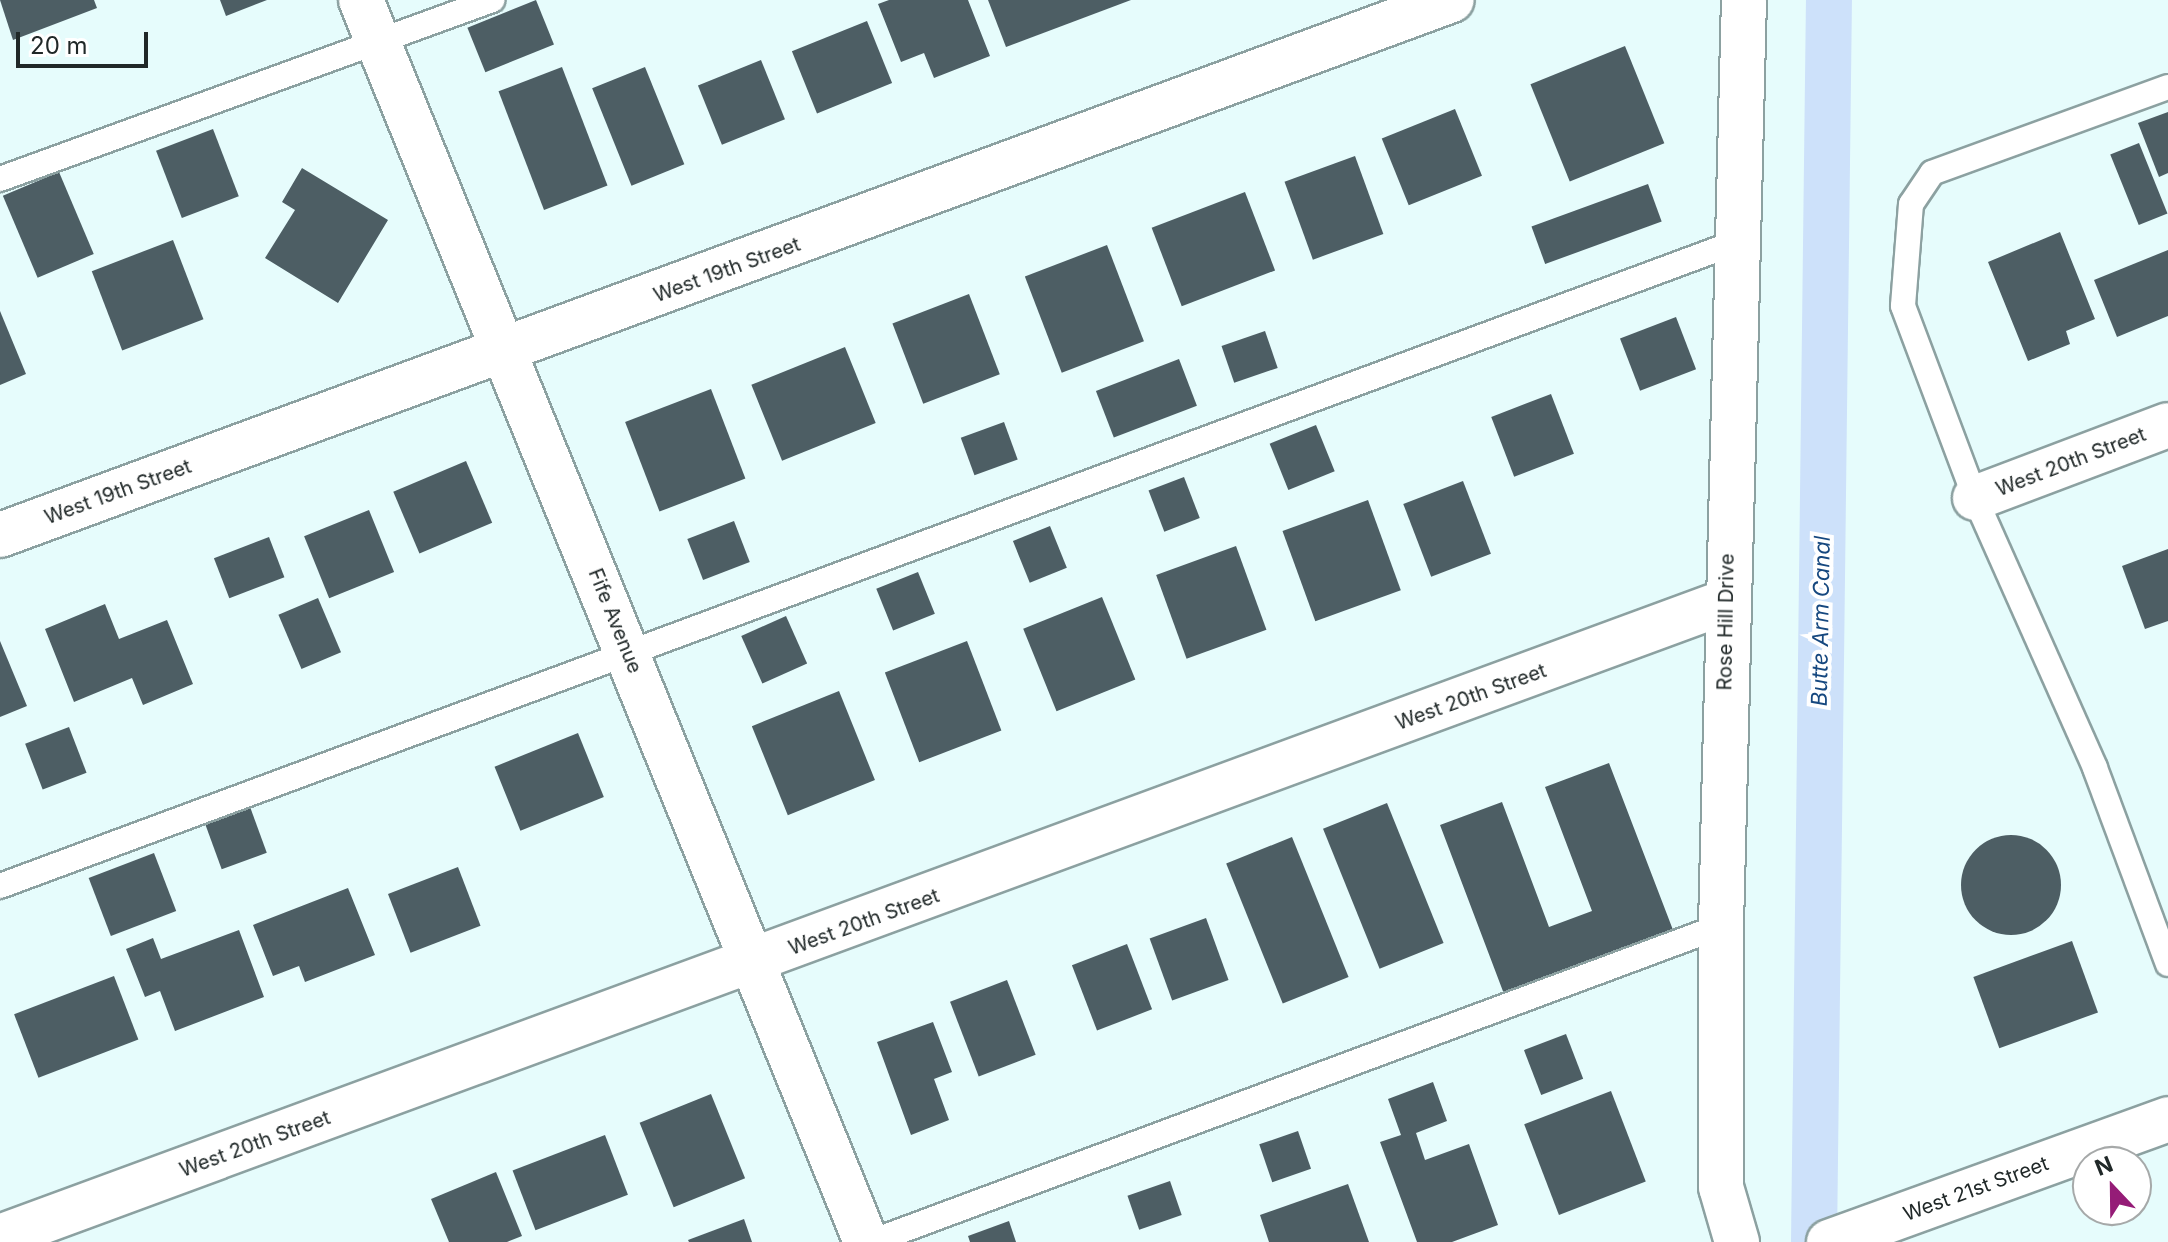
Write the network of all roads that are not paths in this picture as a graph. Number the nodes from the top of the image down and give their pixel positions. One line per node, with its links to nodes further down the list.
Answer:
1 (361, 0): 5 (street, Fife Avenue)
2 (492, 0): 5 (lane)
3 (1452, 0): 9 (street, West 19th Street)
4 (1744, 0): 8 (street, Rose Hill Drive)
5 (377, 41): 7 (lane); 9 (street, Fife Avenue)
6 (2168, 87): 11 (lane)
7 (0, 179)
8 (1737, 242): 13 (street, Rose Hill Drive); 14 (lane)
9 (504, 353): 12 (street, West 19th Street); 14 (street, Fife Avenue)
10 (2168, 425): 11 (street, West 20th Street)
11 (1975, 498): 18 (lane)
12 (0, 535)
13 (1725, 602): 16 (street, Rose Hill Drive); 17 (street, West 20th Street)
14 (629, 656): 15 (lane); 17 (street, Fife Avenue)
15 (0, 886)
16 (1721, 926): 22 (lane); 23 (street, Rose Hill Drive)
17 (755, 963): 20 (street, West 20th Street); 22 (street, Fife Avenue)
18 (2168, 964)
19 (2168, 1119): 21 (street, West 21st Street)
20 (0, 1237)
21 (1841, 1238)
22 (869, 1242)
23 (1737, 1242)

